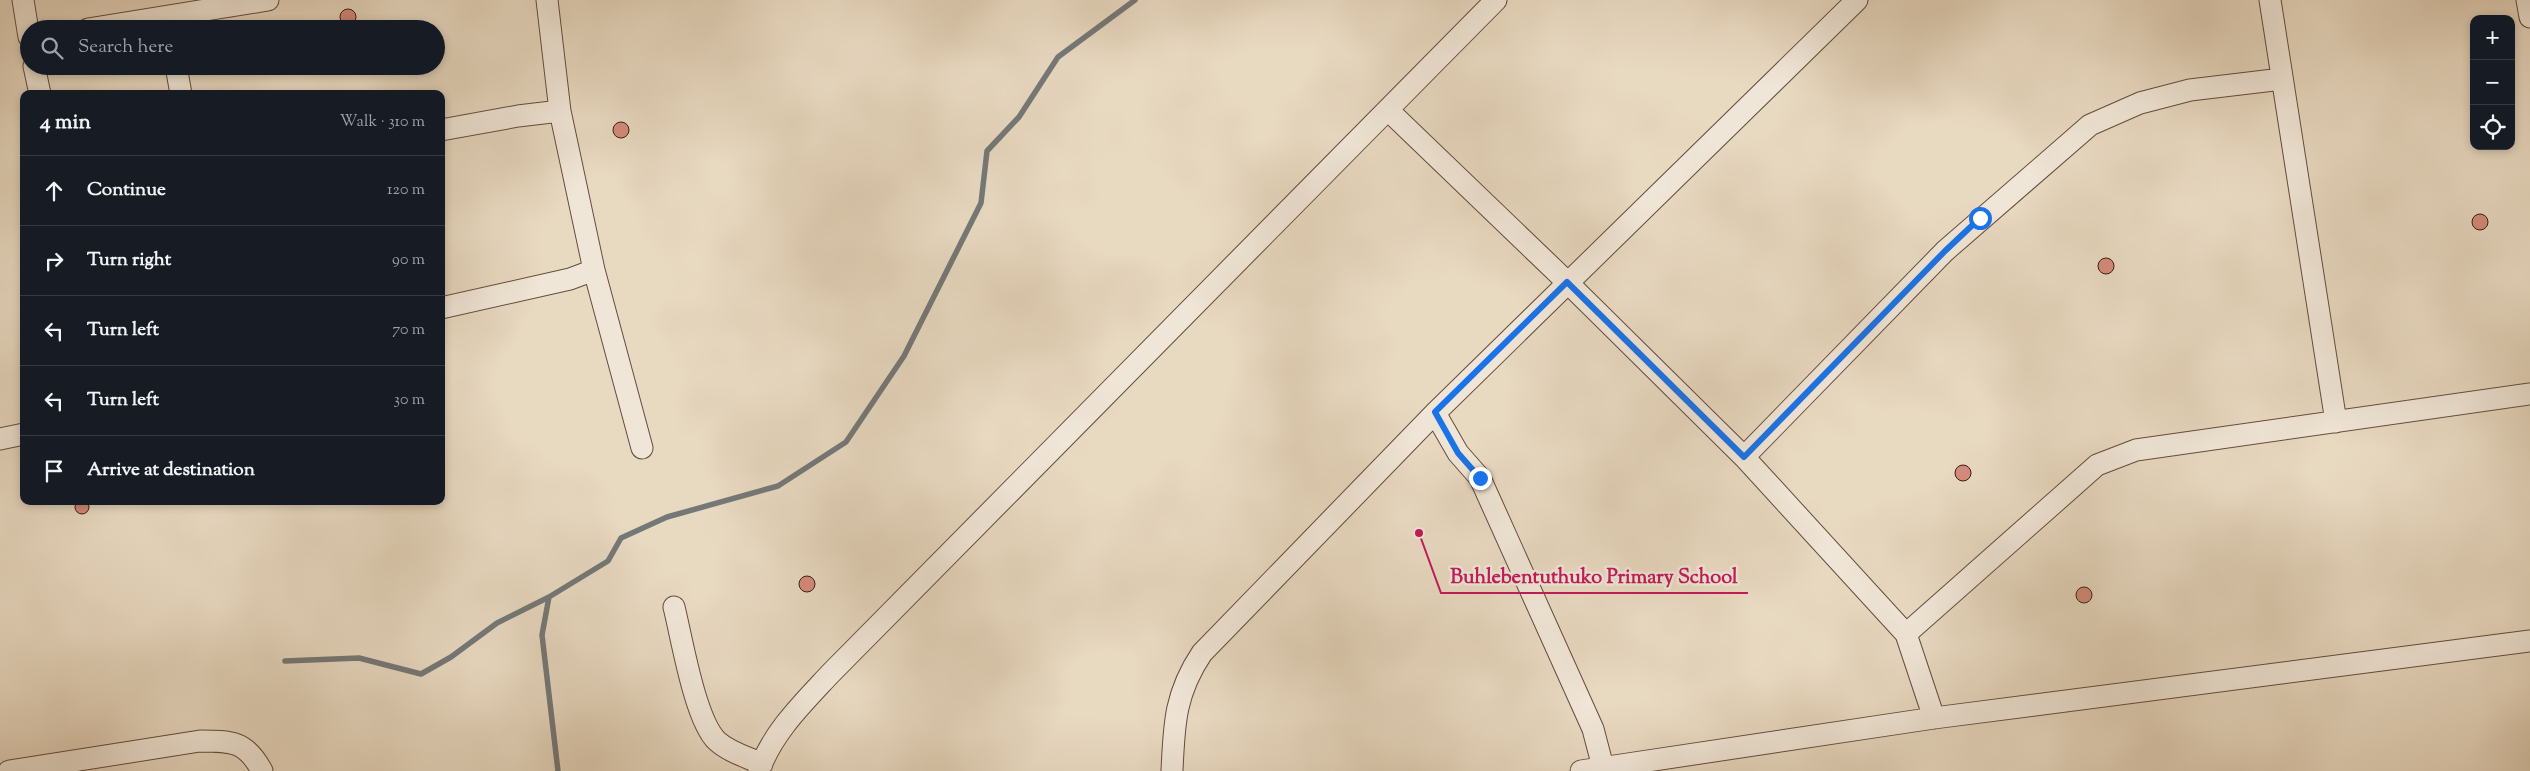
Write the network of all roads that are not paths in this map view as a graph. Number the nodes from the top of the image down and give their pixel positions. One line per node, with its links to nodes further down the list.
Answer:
1 (23, 0): 9 (street)
2 (268, 0): 10 (street)
3 (547, 0): 16 (street)
4 (1496, 0): 17 (street)
5 (1857, 0): 20 (street)
6 (2270, 0): 13 (street)
7 (2527, 0): 8 (street)
8 (2530, 17)
9 (26, 20)
10 (182, 20)
11 (36, 75): 14 (street)
12 (178, 75): 15 (street)
13 (2282, 79): 24 (street); 28 (street)
14 (39, 90)
15 (180, 90)
16 (560, 111): 18 (street); 19 (street)
17 (1389, 111): 20 (street); 33 (street)
18 (445, 129)
19 (594, 270): 21 (street); 27 (street)
20 (1567, 282): 23 (street); 28 (street)
21 (445, 307)
22 (2530, 394): 24 (street)
23 (1435, 412): 34 (street); 37 (street)
24 (2336, 422): 30 (street)
25 (20, 435): 26 (street)
26 (0, 439)
27 (642, 448)
28 (1744, 457): 30 (street)
29 (674, 607): 33 (street)
30 (1906, 634): 32 (street)
31 (2530, 641): 32 (street)
32 (1934, 718): 34 (street)
33 (761, 767)
34 (1604, 769): 38 (street)
35 (9, 771): 36 (street)
36 (262, 771)
37 (1172, 771)
38 (1581, 771)

